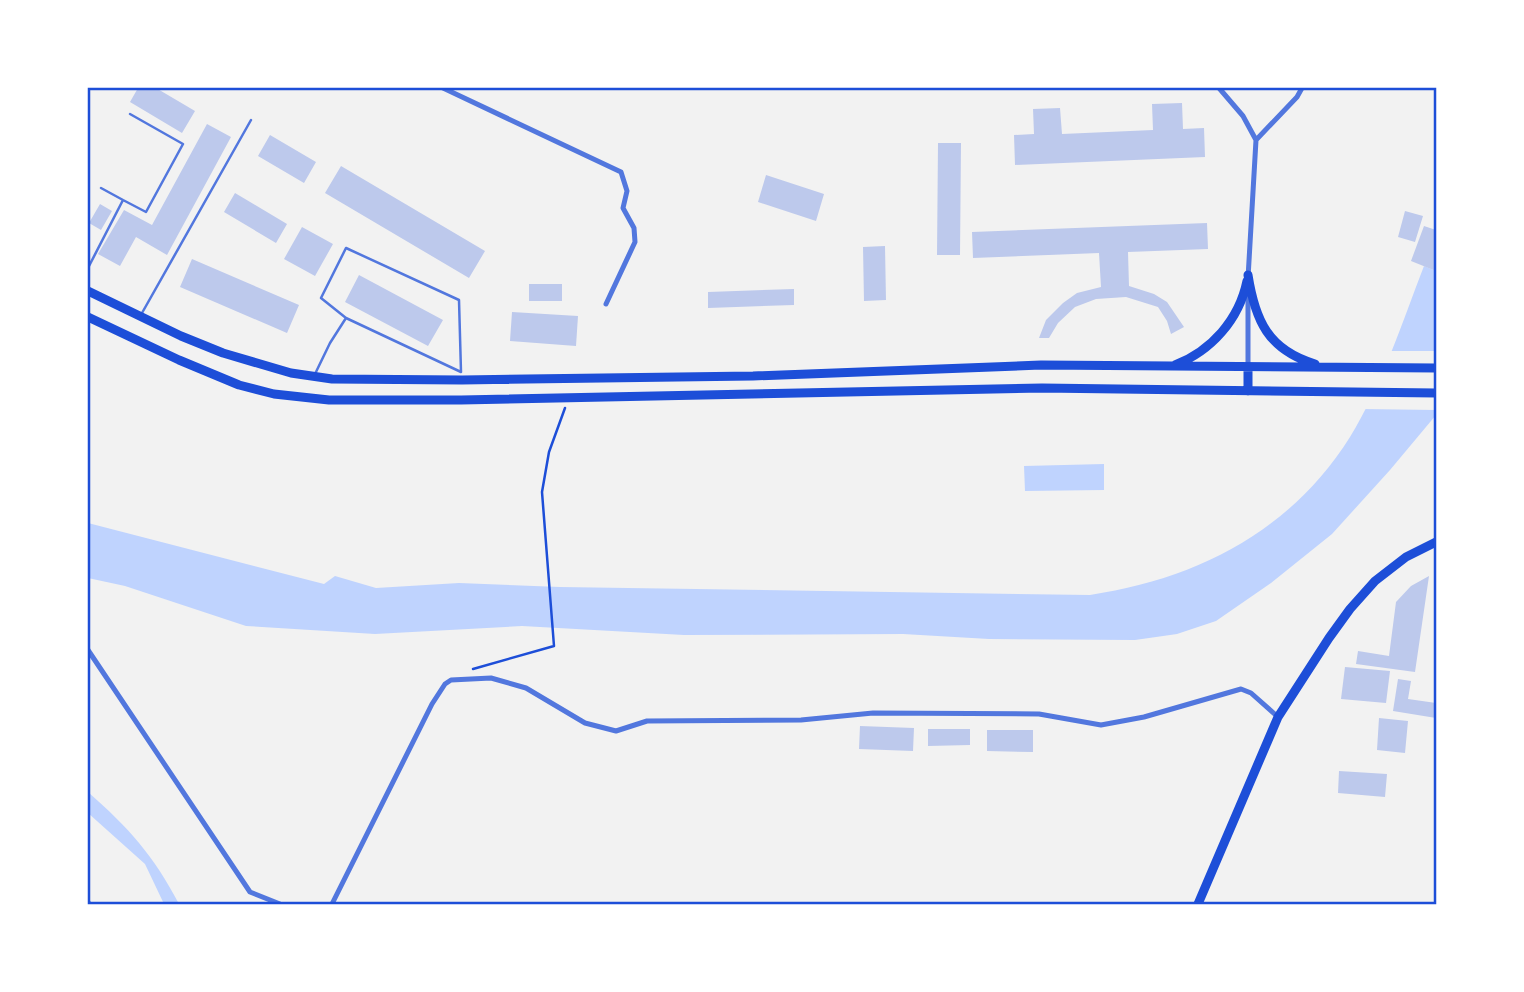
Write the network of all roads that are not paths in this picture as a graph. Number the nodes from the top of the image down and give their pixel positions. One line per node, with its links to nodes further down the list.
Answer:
1 (443, 88): 12 (street)
2 (1219, 88): 6 (street)
3 (1303, 88): 6 (street)
4 (130, 114): 8 (lane)
5 (251, 120): 13 (lane)
6 (1256, 139): 10 (street)
7 (101, 188): 8 (lane)
8 (123, 200): 9 (lane)
9 (88, 268)
10 (1248, 275): 16 (main road); 17 (street); 18 (main road)
11 (88, 291): 13 (main road)
12 (606, 304)
13 (140, 316): 21 (main road)
14 (88, 317): 22 (main road)
15 (346, 318): 20 (lane); 20 (lane); 21 (lane)
16 (1170, 366): 17 (main road); 20 (main road)
17 (1248, 367): 18 (main road); 22 (main road)
18 (1330, 368): 19 (main road)
19 (1437, 368)
20 (462, 376): 21 (main road)
21 (314, 377)
22 (1248, 391): 23 (main road)
23 (1437, 393)
24 (1437, 542): 26 (main road)
25 (88, 650): 27 (street)
26 (1278, 717): 28 (street); 29 (main road)
27 (280, 905)
28 (332, 905)
29 (1198, 905)

